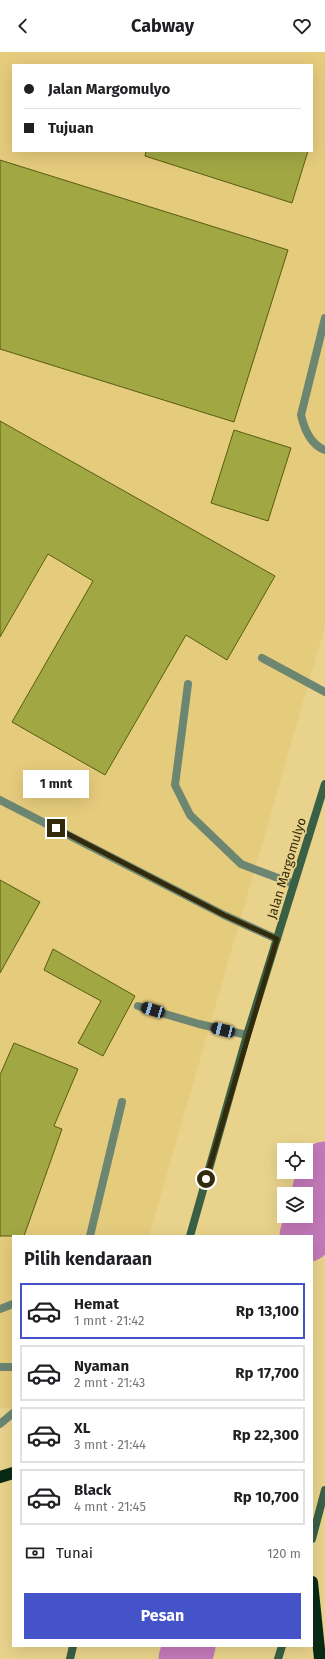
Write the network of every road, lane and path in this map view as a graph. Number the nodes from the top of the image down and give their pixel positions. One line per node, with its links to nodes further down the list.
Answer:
1 (325, 318): 2 (lane)
2 (325, 450)
3 (262, 658): 5 (lane)
4 (188, 684): 8 (lane)
5 (325, 692)
6 (325, 784): 8 (main road, Jalan Margomulyo)
7 (0, 800): 9 (lane)
8 (294, 884): 9 (main road, Jalan Margomulyo)
9 (277, 939): 11 (main road, Jalan Margomulyo)
10 (138, 1006): 11 (lane)
11 (247, 1035): 14 (main road, Jalan Margomulyo)
12 (122, 1102): 13 (lane)
13 (90, 1235)
14 (190, 1235)
15 (12, 1304): 16 (lane)
16 (0, 1309)
17 (0, 1367): 18 (lane)
18 (12, 1367)
19 (12, 1414): 20 (lane)
20 (0, 1424)
21 (12, 1473): 22 (highway)
22 (0, 1477)
23 (325, 1490): 24 (main road)
24 (313, 1535)
25 (313, 1592): 30 (highway)
26 (74, 1647): 28 (main road)
27 (282, 1647): 29 (main road)
28 (70, 1659)
29 (278, 1659)
30 (320, 1659)

